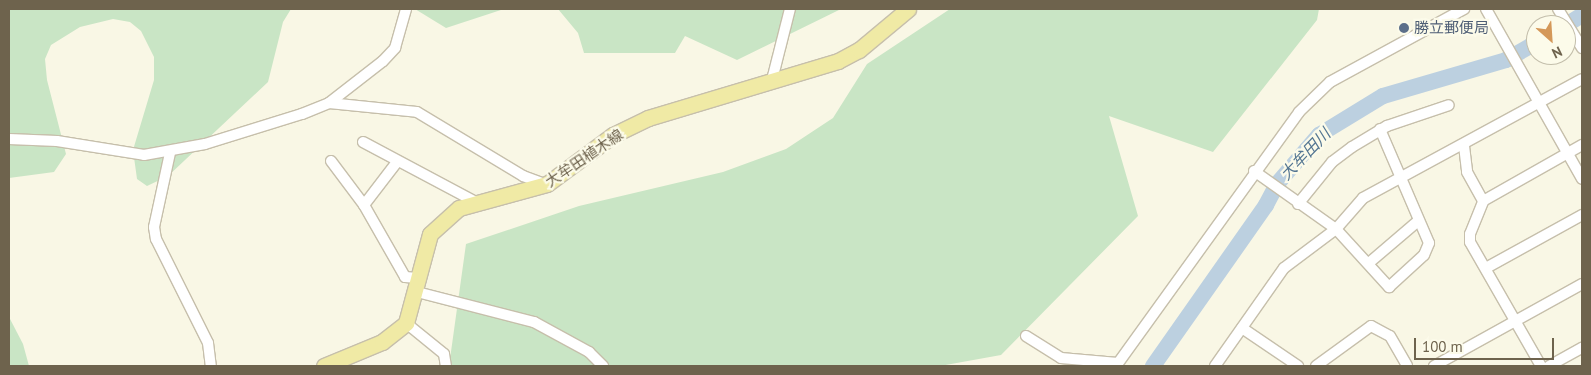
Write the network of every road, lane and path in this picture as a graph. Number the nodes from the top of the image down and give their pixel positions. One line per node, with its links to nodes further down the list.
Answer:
1 (406, 9): 10 (street)
2 (790, 9): 9 (street)
3 (908, 9): 9 (main road, 大牟田植木線)
4 (1464, 9): 22 (street)
5 (1486, 9): 11 (street)
6 (1560, 13): 7 (street)
7 (1582, 48)
8 (1582, 79): 11 (street)
9 (772, 80): 25 (main road, 大牟田植木線)
10 (329, 103): 18 (street); 25 (street)
11 (1540, 103): 17 (street); 19 (street)
12 (1449, 105): 13 (street)
13 (1380, 129): 23 (street); 28 (street)
14 (9, 139): 18 (street)
15 (363, 142): 21 (street)
16 (1582, 145): 19 (street)
17 (1464, 146): 23 (street); 26 (street)
18 (170, 153): 43 (street)
19 (1568, 154): 24 (street); 26 (street)
20 (332, 161): 29 (street)
21 (397, 162): 27 (street); 29 (street)
22 (1254, 171): 28 (street); 42 (street)
23 (1401, 176): 31 (street); 32 (street)
24 (1582, 179)
25 (547, 184): 27 (main road, 大牟田植木線)
26 (1483, 201): 34 (street)
27 (476, 202): 36 (main road, 大牟田植木線)
28 (1298, 204): 32 (street)
29 (364, 205): 36 (street)
30 (1582, 215): 34 (street)
31 (1418, 221): 33 (street); 33 (street)
32 (1336, 229): 33 (street); 39 (street)
33 (1370, 262)
34 (1486, 268): 37 (street)
35 (1582, 284): 37 (street)
36 (418, 285): 38 (main road, 大牟田植木線); 46 (street)
37 (1516, 321): 51 (street); 52 (street)
38 (406, 323): 44 (main road); 45 (street)
39 (1242, 328): 47 (street); 48 (street)
40 (1026, 336): 42 (street)
41 (1582, 348): 53 (street)
42 (1117, 365)
43 (211, 366)
44 (324, 366)
45 (446, 366)
46 (603, 366)
47 (1215, 366)
48 (1298, 366)
49 (1316, 366): 50 (street)
50 (1407, 366)
51 (1434, 366)
52 (1541, 366)
53 (1549, 366)

